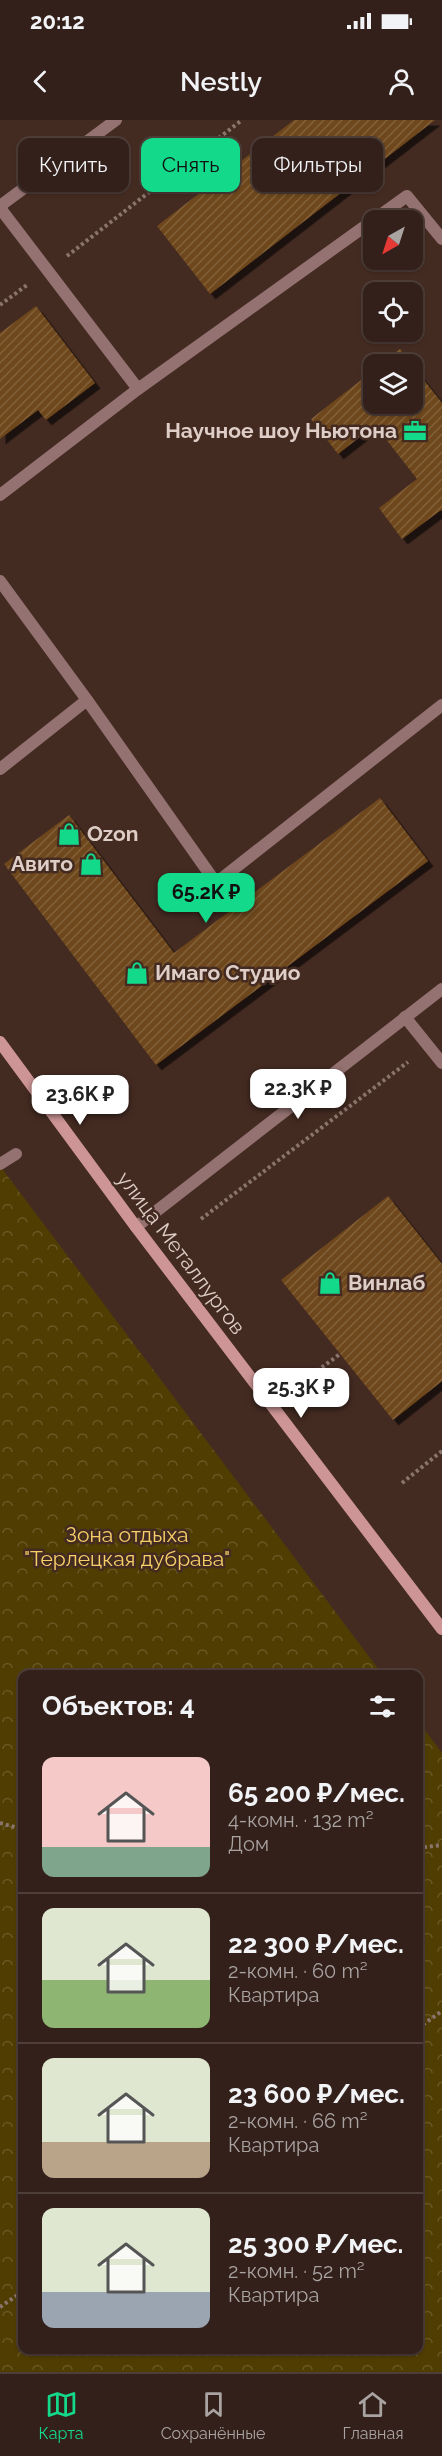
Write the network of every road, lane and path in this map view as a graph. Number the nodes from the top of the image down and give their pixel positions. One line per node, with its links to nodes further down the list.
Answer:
1 (115, 120): 3 (street)
2 (242, 120): 5 (path)
3 (0, 207): 5 (street)
4 (442, 239): 7 (street)
5 (48, 271): 6 (path); 7 (street)
6 (0, 305)
7 (138, 389): 8 (street)
8 (0, 495)
9 (0, 581): 10 (street)
10 (87, 700): 11 (street); 12 (street)
11 (442, 706)
12 (0, 769)
13 (441, 993): 14 (street)
14 (405, 1017): 16 (street); 21 (street)
15 (0, 1042): 21 (street, улица Металлургов)
16 (429, 1047): 17 (street); 20 (path)
17 (442, 1063)
18 (16, 1154): 19 (street)
19 (0, 1164)
20 (201, 1219)
21 (136, 1227): 26 (street, улица Металлургов)
22 (340, 1354): 23 (path)
23 (317, 1371)
24 (442, 1451): 25 (path)
25 (402, 1483)
26 (442, 1629)
27 (0, 1823): 28 (path)
28 (18, 1828)
29 (442, 1845): 30 (path)
30 (423, 1847)
31 (442, 2011): 32 (path)
32 (423, 2024)
33 (18, 2295): 34 (path)
34 (0, 2307)

